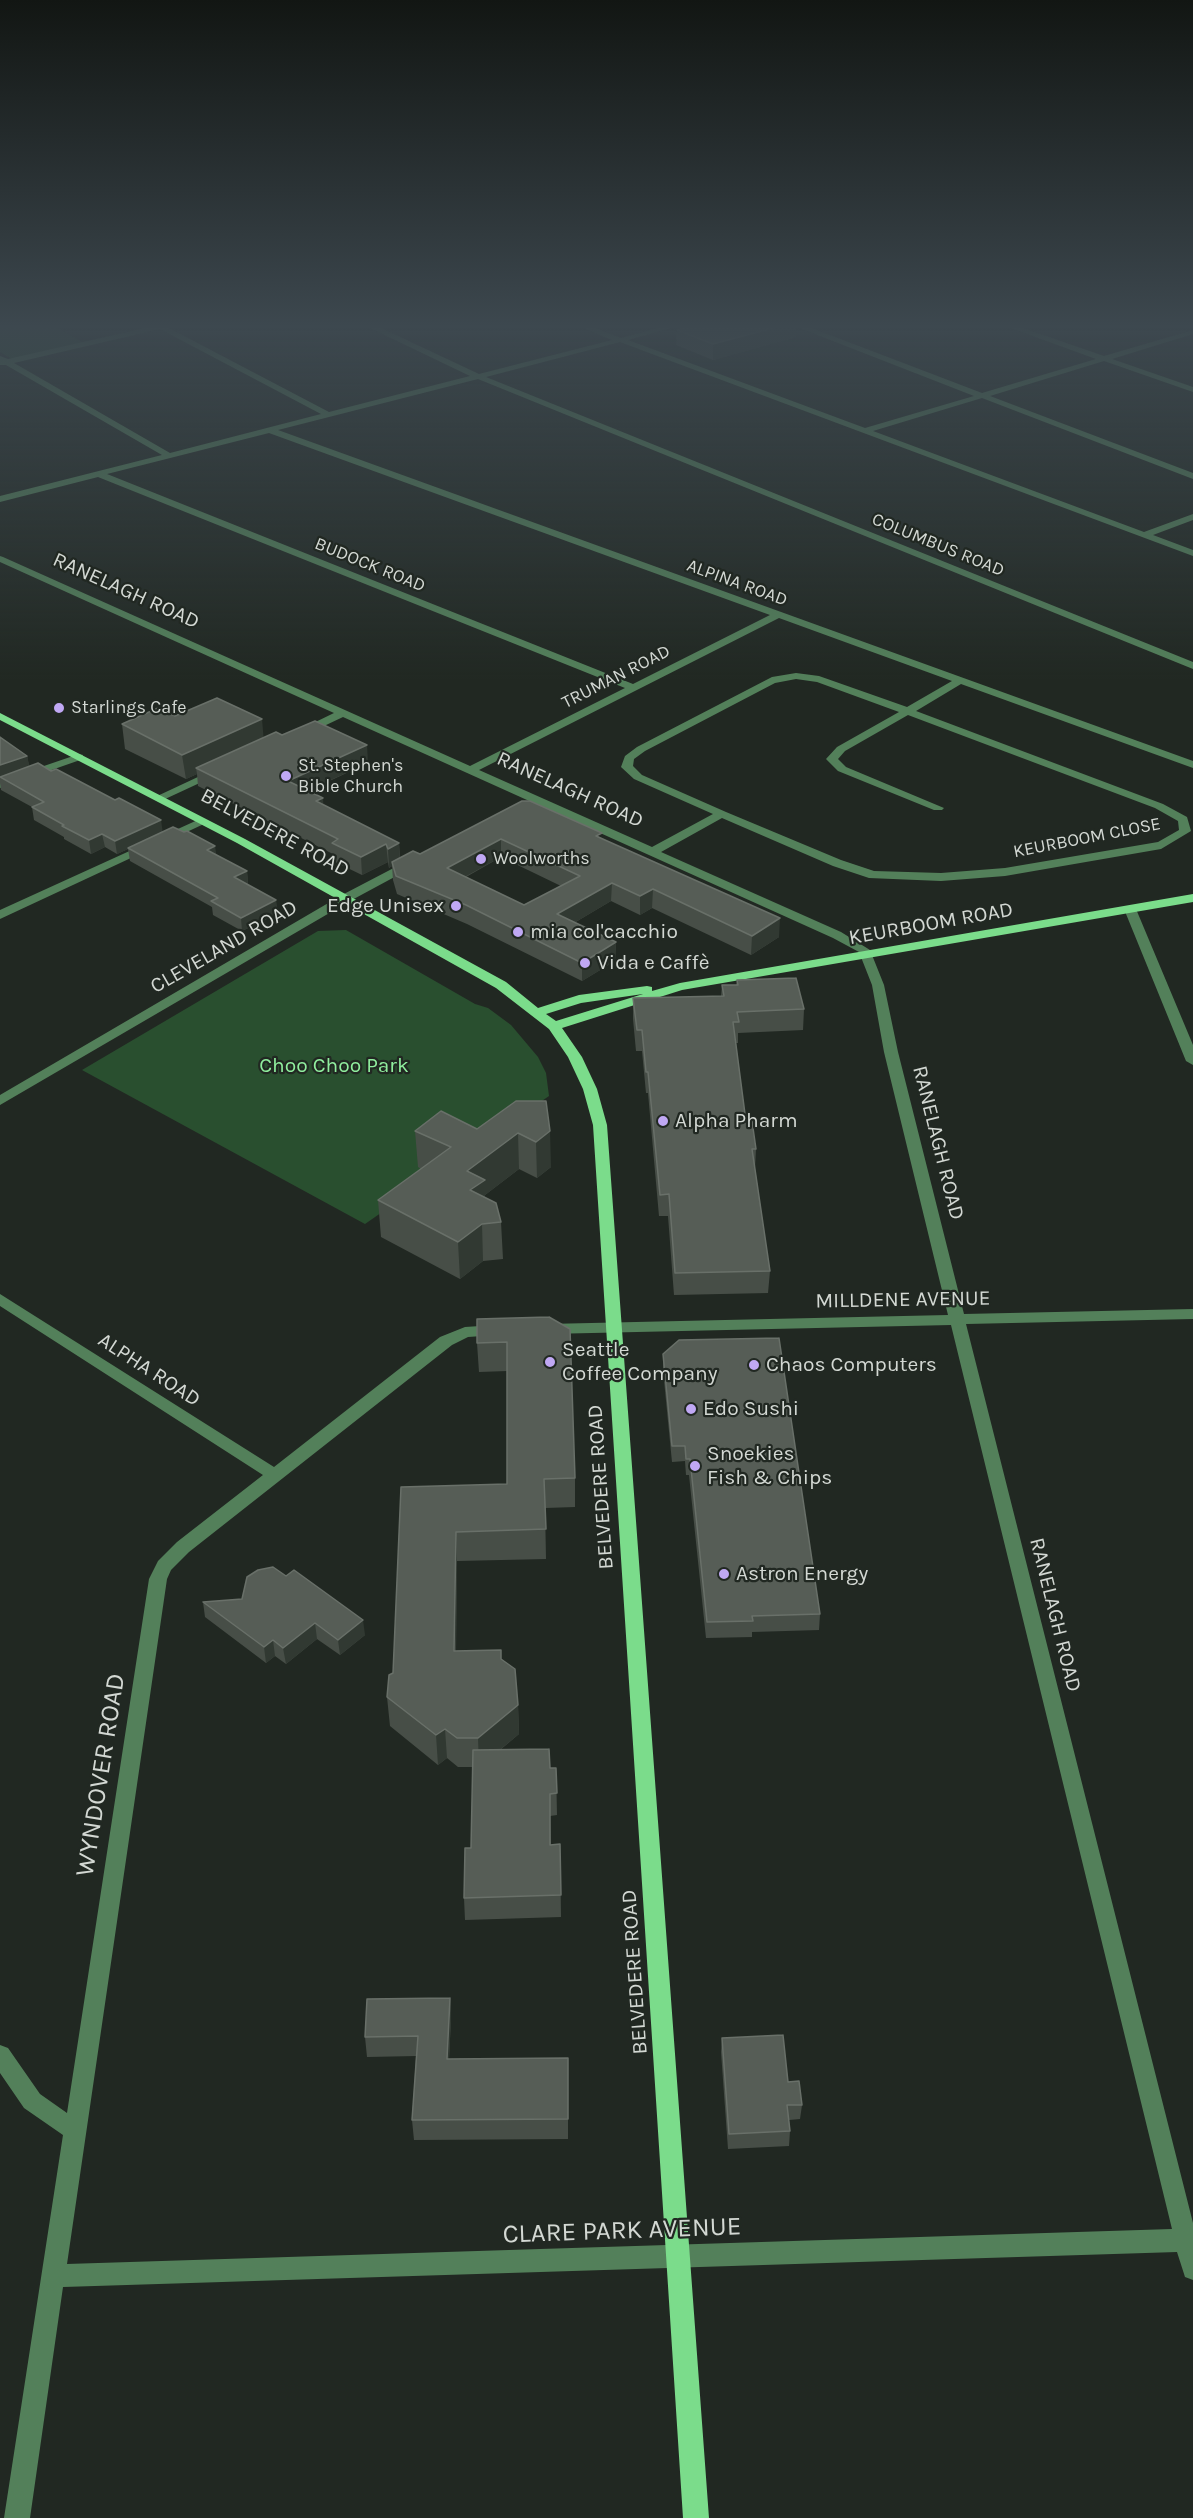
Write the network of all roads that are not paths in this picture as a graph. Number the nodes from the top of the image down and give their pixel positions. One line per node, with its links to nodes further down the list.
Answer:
1 (149, 445): 7 (street)
2 (211, 445): 7 (street)
3 (310, 445): 15 (street, ALPINA ROAD)
4 (648, 445): 16 (street, COLUMBUS ROAD)
5 (901, 445): 12 (street)
6 (1110, 445): 9 (street)
7 (168, 455): 8 (street)
8 (97, 473): 10 (street); 18 (street, BUDOCK ROAD)
9 (1193, 476)
10 (0, 499)
11 (1193, 517): 12 (street)
12 (1144, 535): 13 (street)
13 (1193, 553)
14 (0, 559): 20 (street, RANELAGH ROAD)
15 (777, 615): 17 (street, ALPINA ROAD); 18 (street, TRUMAN ROAD)
16 (1193, 666)
17 (960, 681): 19 (street); 24 (street, ALPINA ROAD)
18 (632, 687): 26 (street, TRUMAN ROAD)
19 (907, 711): 30 (street); 32 (street, KEURBOOM CLOSE); 32 (street, KEURBOOM CLOSE)
20 (343, 713): 22 (street); 26 (street, RANELAGH ROAD)
21 (0, 716): 23 (main road, BELVEDERE ROAD)
22 (296, 735)
23 (79, 757): 27 (street); 28 (main road, BELVEDERE ROAD)
24 (1193, 765)
25 (222, 769): 28 (street)
26 (470, 770): 29 (street, RANELAGH ROAD)
27 (0, 785)
28 (159, 798): 33 (main road, BELVEDERE ROAD)
29 (534, 798): 31 (street); 34 (street, RANELAGH ROAD)
30 (938, 808)
31 (514, 809)
32 (726, 816): 34 (street); 35 (street)
33 (202, 821): 37 (main road, BELVEDERE ROAD); 40 (street)
34 (652, 852): 35 (street, RANELAGH ROAD)
35 (664, 857): 41 (street, RANELAGH ROAD)
36 (419, 859): 37 (street, CLEVELAND ROAD)
37 (346, 898): 43 (main road, BELVEDERE ROAD); 46 (street, CLEVELAND ROAD)
38 (1193, 898): 39 (main road, KEURBOOM ROAD)
39 (1130, 909): 41 (main road, KEURBOOM ROAD); 45 (street)
40 (0, 915)
41 (866, 955): 42 (main road, KEURBOOM ROAD); 49 (street, RANELAGH ROAD)
42 (676, 988): 43 (main road, KEURBOOM ROAD); 44 (main road, KEURBOOM ROAD)
43 (538, 1012): 44 (main road, BELVEDERE ROAD)
44 (554, 1026): 50 (main road, BELVEDERE ROAD)
45 (1193, 1061)
46 (0, 1101)
47 (0, 1299): 53 (street, ALPHA ROAD)
48 (1193, 1314): 49 (street, MILLDENE AVENUE)
49 (959, 1320): 50 (street, MILLDENE AVENUE); 56 (street, RANELAGH ROAD)
50 (614, 1328): 51 (street); 57 (main road, BELVEDERE ROAD)
51 (536, 1329)
52 (513, 1330): 53 (street, WYNDOVER ROAD)
53 (275, 1475): 55 (street, WYNDOVER ROAD)
54 (0, 2055): 55 (street)
55 (74, 2130): 59 (street, WYNDOVER ROAD)
56 (1189, 2240): 57 (street, CLARE PARK AVENUE); 58 (street, RANELAGH ROAD)
57 (679, 2258): 59 (street, CLARE PARK AVENUE); 61 (main road, BELVEDERE ROAD)
58 (1193, 2269)
59 (52, 2276): 60 (street, WYNDOVER ROAD)
60 (16, 2518)
61 (696, 2518)

